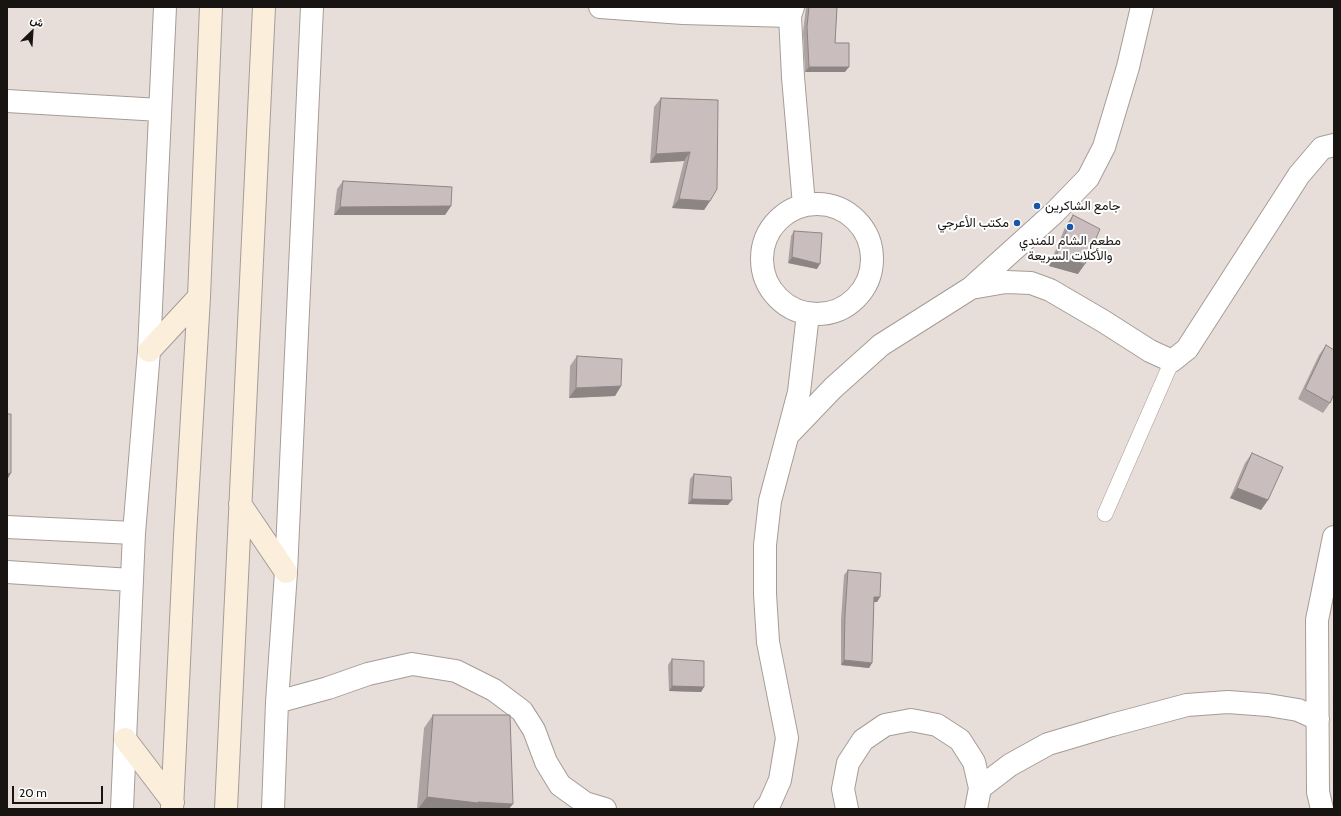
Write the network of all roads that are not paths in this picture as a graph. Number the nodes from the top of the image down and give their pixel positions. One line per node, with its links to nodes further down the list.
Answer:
1 (165, 7): 9 (street)
2 (211, 7): 13 (main road)
3 (264, 7): 18 (main road)
4 (312, 7): 24 (street)
5 (600, 7): 7 (street)
6 (1142, 7): 12 (street)
7 (791, 12): 11 (street)
8 (7, 101): 9 (street)
9 (160, 110): 15 (street)
10 (1334, 145): 16 (street)
11 (804, 205): 14 (street); 14 (street)
12 (971, 288): 16 (street); 17 (street)
13 (199, 297): 15 (main road); 30 (main road)
14 (808, 314): 17 (street)
15 (149, 351): 21 (street)
16 (1172, 361): 19 (lane)
17 (788, 435): 35 (street)
18 (240, 504): 24 (main road); 32 (main road)
19 (1105, 514)
20 (7, 527): 21 (street)
21 (134, 533): 25 (street)
22 (1334, 537): 27 (street)
23 (7, 572): 25 (street)
24 (286, 572): 26 (street)
25 (131, 580): 28 (street)
26 (277, 702): 33 (street); 34 (street)
27 (1318, 719): 29 (street); 37 (street)
28 (125, 739): 30 (main road); 31 (street)
29 (978, 799): 36 (street)
30 (172, 805)
31 (122, 809)
32 (226, 809)
33 (273, 809)
34 (605, 809)
35 (765, 809)
36 (847, 809)
37 (1322, 809)

